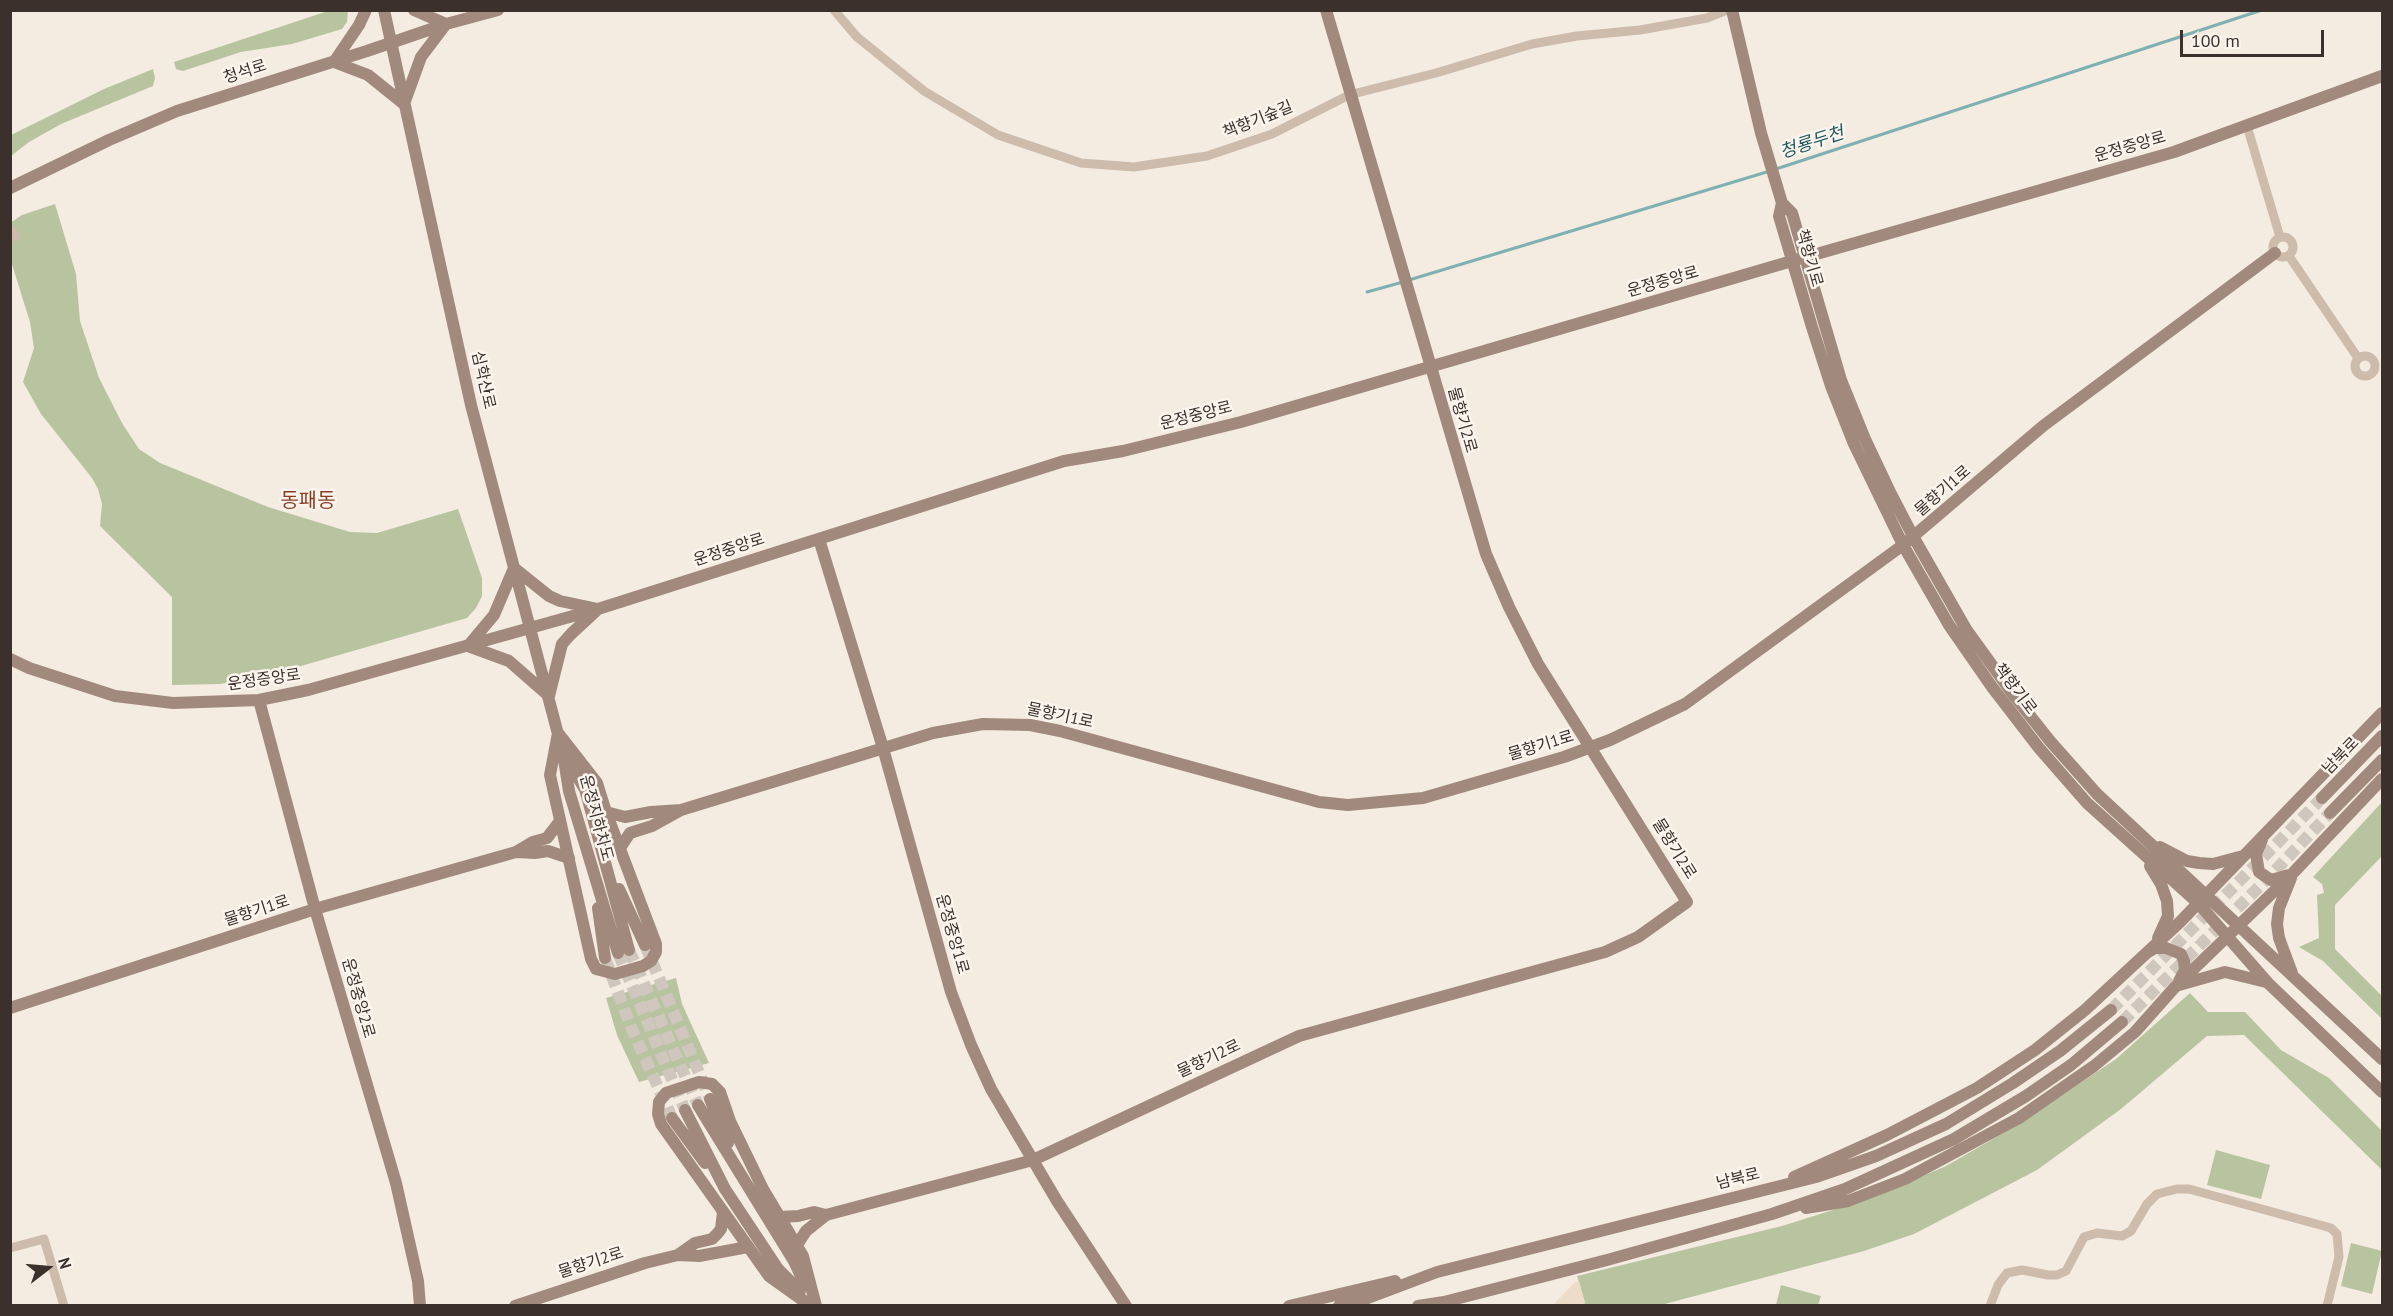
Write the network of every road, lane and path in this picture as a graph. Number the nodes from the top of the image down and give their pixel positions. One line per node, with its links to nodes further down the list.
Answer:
1 (366, 10): 10 (street)
2 (384, 10): 9 (street, 심학산로)
3 (414, 10): 8 (street)
4 (498, 10): 8 (street, 청석로)
5 (834, 10): 12 (street, 책향기숲길)
6 (1326, 10): 12 (street)
7 (1730, 10): 12 (street, 책향기숲길); 21 (street, 책향기로)
8 (446, 24): 9 (street, 청석로); 13 (street)
9 (392, 42): 10 (street, 청석로); 13 (street, 심학산로)
10 (334, 62): 13 (street); 15 (street, 청석로)
11 (2382, 76): 14 (street, 운정중앙로)
12 (1349, 95): 23 (street, 물향기2로)
13 (404, 104): 26 (street, 심학산로)
14 (2247, 126): 18 (street); 21 (street, 운정중앙로)
15 (10, 188)
16 (10, 227): 17 (street)
17 (16, 237)
18 (2280, 237): 19 (street); 20 (street)
19 (2275, 253): 20 (street); 25 (street, 물향기1로)
20 (2289, 256): 22 (street)
21 (1798, 259): 23 (street, 운정중앙로); 25 (street, 책향기로)
22 (2358, 358)
23 (1430, 367): 24 (street, 운정중앙로); 36 (street, 물향기2로)
24 (819, 539): 27 (street, 운정중앙로); 37 (street, 운정중앙1로)
25 (1909, 542): 36 (street, 물향기1로); 47 (street, 책향기로); 50 (street, 책향기로)
26 (514, 568): 27 (street); 28 (street, 심학산로); 29 (street)
27 (598, 609): 28 (street, 운정중앙로); 31 (street)
28 (531, 629): 29 (street, 운정중앙로); 31 (street, 심학산로)
29 (468, 646): 31 (street); 32 (street, 운정중앙로)
30 (10, 659): 32 (street, 운정중앙로)
31 (549, 696): 34 (street, 심학산로)
32 (259, 700): 57 (street, 운정중앙2로)
33 (2382, 713): 46 (street)
34 (558, 733): 38 (street, 심학산로); 43 (street); 45 (street)
35 (2382, 736): 41 (street, 남북로)
36 (1591, 747): 37 (street, 물향기1로); 76 (street, 물향기2로)
37 (883, 748): 42 (street, 물향기1로); 76 (street, 운정중앙1로)
38 (563, 753): 52 (street, 운정지하차도); 55 (street, 운정지하차도)
39 (2382, 760): 44 (street, 남북로)
40 (2382, 779): 54 (street)
41 (2322, 798)
42 (681, 810): 43 (street); 48 (street)
43 (606, 812): 48 (street)
44 (2330, 813)
45 (560, 821): 49 (street); 53 (street)
46 (2264, 835): 51 (street); 54 (street)
47 (2147, 840): 51 (street); 56 (street, 책향기로)
48 (620, 848): 53 (street)
49 (516, 852): 53 (street); 57 (street, 물향기1로)
50 (2141, 852): 56 (street, 책향기로); 60 (street)
51 (2244, 855): 56 (street)
52 (603, 856): 55 (street, 운정지하차도); 61 (street)
53 (569, 858)
54 (2293, 873): 58 (street); 64 (street)
55 (594, 874): 63 (street)
56 (2202, 899): 58 (street, 책향기로); 59 (street, 책향기로); 60 (street)
57 (315, 909): 67 (street, 물향기1로); 91 (street, 운정중앙2로)
58 (2238, 926): 59 (street); 64 (street, 책향기로)
59 (2228, 936): 65 (street, 책향기로); 66 (street)
60 (2155, 943): 62 (street)
61 (645, 945)
62 (2144, 954): 66 (street); 79 (street)
63 (604, 958)
64 (2292, 974): 70 (street, 책향기로)
65 (2268, 983): 66 (street); 71 (street, 책향기로)
66 (2175, 987): 81 (street)
67 (10, 1008)
68 (2111, 1010): 79 (street, 남북로)
69 (2122, 1022): 81 (street)
70 (2382, 1059)
71 (2382, 1092)
72 (710, 1099): 77 (street)
73 (698, 1104): 77 (street)
74 (685, 1110): 78 (street)
75 (672, 1118): 78 (street)
76 (1033, 1160): 82 (street, 물향기2로); 94 (street, 운정중앙1로)
77 (745, 1183): 93 (street)
78 (725, 1189): 93 (street)
79 (1767, 1189): 88 (street, 남북로)
80 (723, 1212): 83 (street); 85 (street); 87 (street)
81 (1772, 1214): 89 (street)
82 (826, 1215): 83 (street); 84 (street)
83 (780, 1217): 84 (street)
84 (797, 1245): 93 (street)
85 (748, 1247): 87 (street); 93 (street)
86 (10, 1248): 90 (street)
87 (678, 1255): 92 (street, 물향기2로)
88 (1437, 1272): 95 (street); 96 (street, 남북로)
89 (1439, 1304): 97 (street)
90 (64, 1305)
91 (420, 1305)
92 (515, 1305)
93 (814, 1305)
94 (1126, 1305)
95 (1289, 1305)
96 (1339, 1305)
97 (1418, 1305)
98 (1990, 1305): 99 (street)
99 (2327, 1305)

